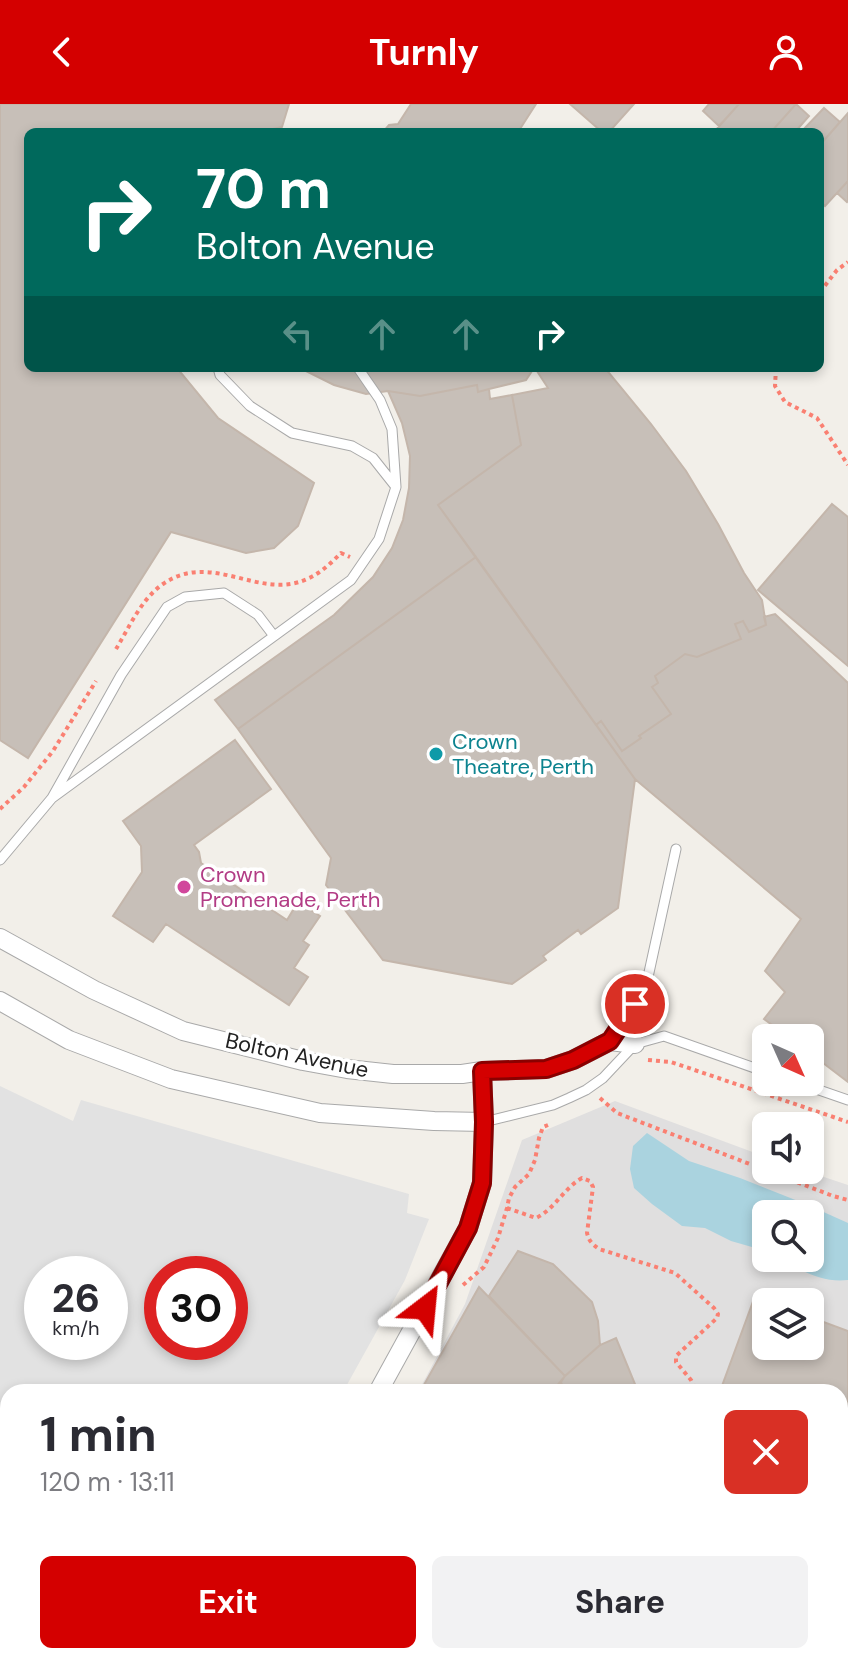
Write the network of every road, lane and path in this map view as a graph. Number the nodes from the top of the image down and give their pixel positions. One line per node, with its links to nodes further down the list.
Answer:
1 (848, 262): 2 (path)
2 (824, 287)
3 (219, 372): 7 (lane)
4 (361, 372): 7 (lane)
5 (776, 372): 6 (path)
6 (848, 465)
7 (396, 487): 8 (lane)
8 (363, 563): 9 (lane); 10 (path)
9 (274, 636): 12 (lane); 12 (lane)
10 (115, 651)
11 (99, 676): 13 (path)
12 (52, 798): 15 (lane)
13 (0, 809)
14 (676, 849): 18 (lane, Bolton Avenue)
15 (0, 860)
16 (0, 938): 22 (street, Bolton Avenue)
17 (0, 1001): 29 (street)
18 (610, 1041): 19 (street); 22 (street, Bolton Avenue)
19 (635, 1044): 21 (lane); 29 (lane)
20 (647, 1060): 30 (path)
21 (752, 1067)
22 (482, 1071): 29 (street)
23 (608, 1090): 25 (path)
24 (824, 1092): 26 (lane)
25 (599, 1098): 27 (path); 31 (path)
26 (848, 1100)
27 (592, 1102)
28 (557, 1121): 32 (path)
29 (484, 1122): 34 (street)
30 (848, 1122)
31 (848, 1200)
32 (507, 1208): 33 (path); 35 (path)
33 (461, 1286)
34 (382, 1384)
35 (693, 1384)

